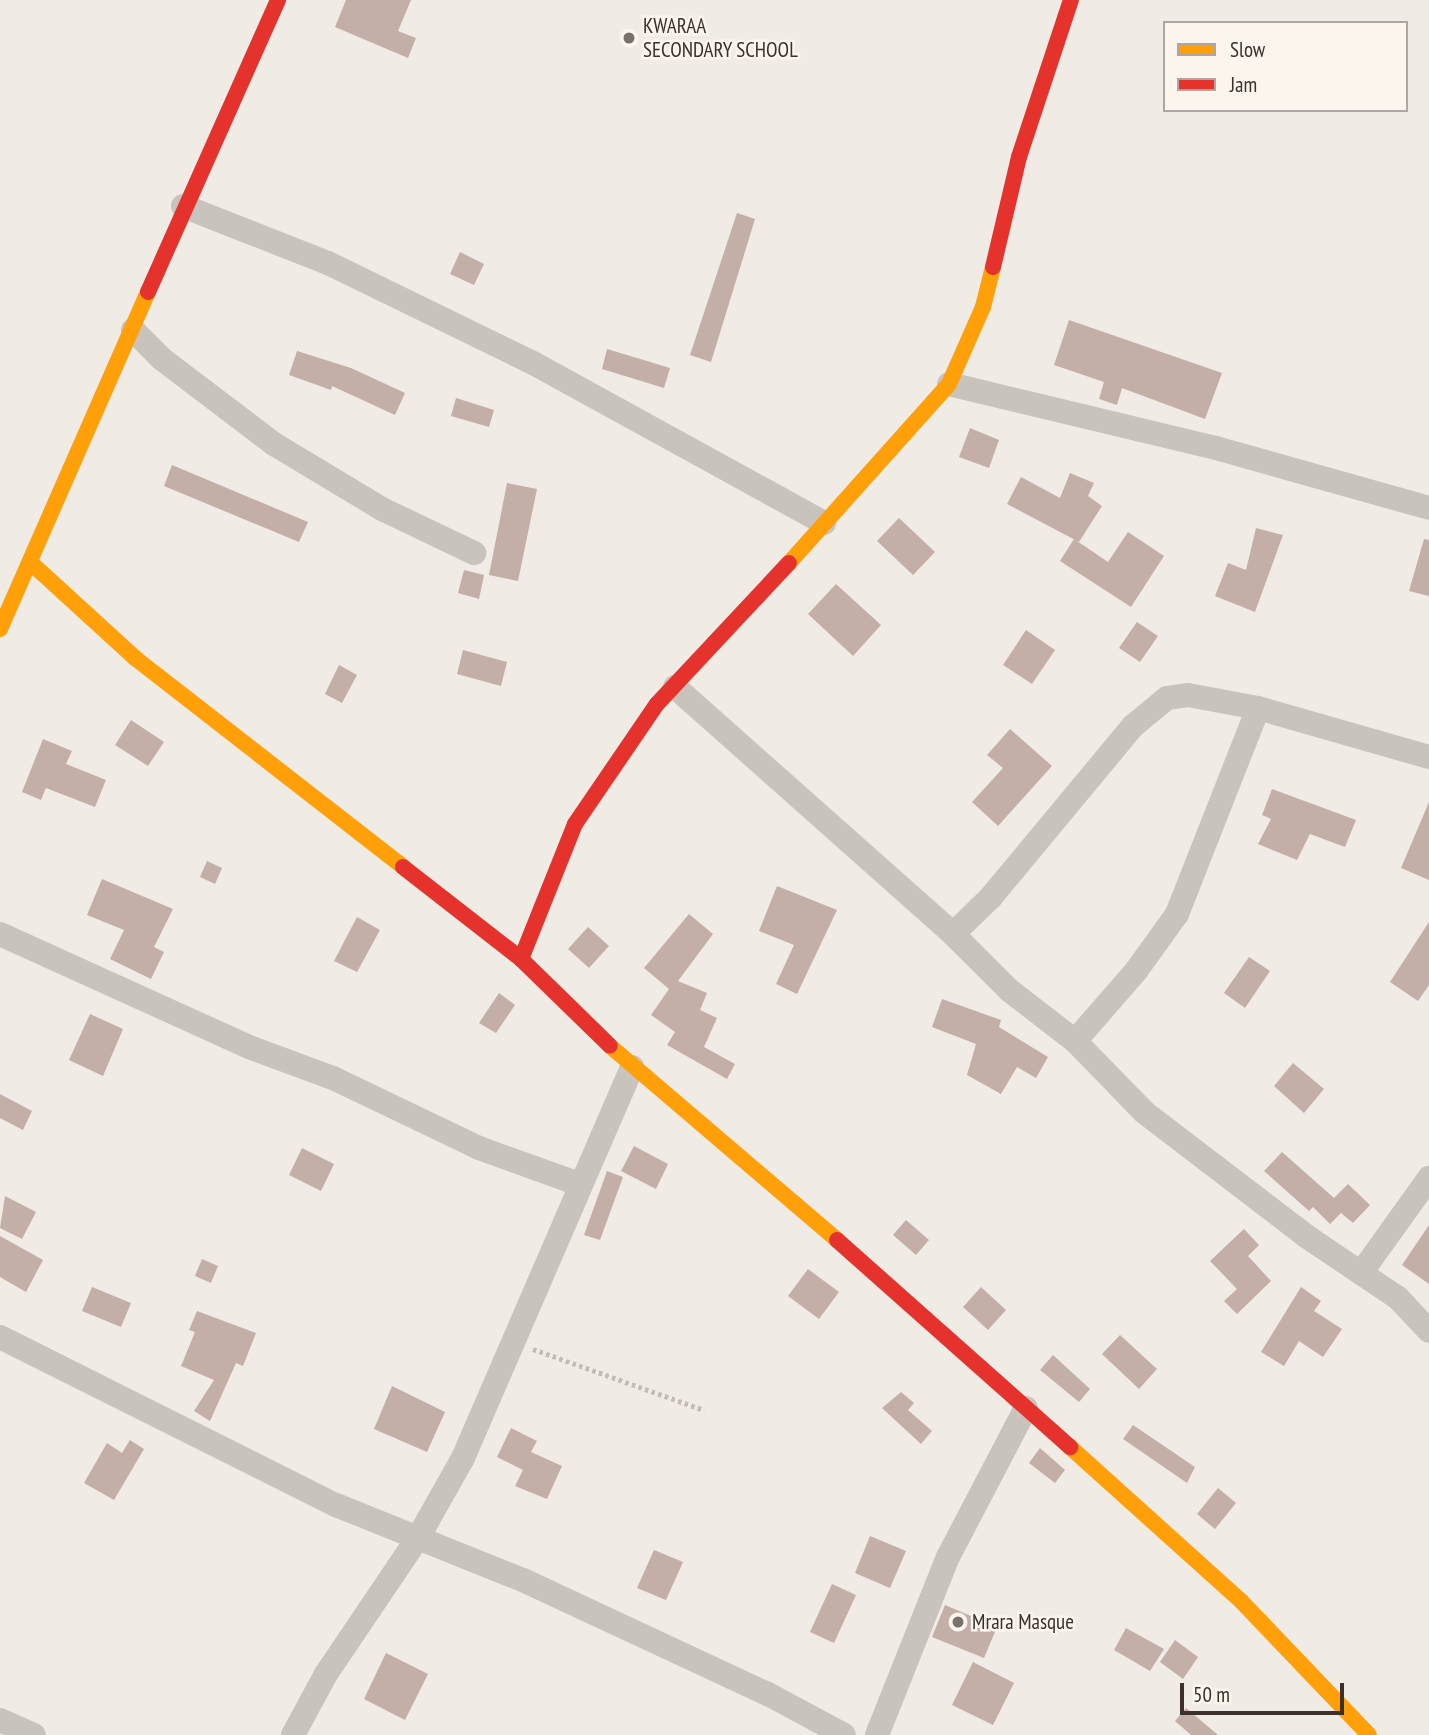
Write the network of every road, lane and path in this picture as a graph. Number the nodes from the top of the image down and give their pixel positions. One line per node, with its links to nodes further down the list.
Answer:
1 (278, 0): 3 (street)
2 (1071, 0): 5 (street)
3 (183, 206): 4 (street); 7 (street)
4 (133, 330): 8 (street); 9 (street)
5 (949, 384): 6 (street); 7 (street)
6 (1429, 508)
7 (824, 523): 11 (street)
8 (474, 553)
9 (30, 562): 10 (street); 16 (street)
10 (0, 629)
11 (675, 687): 15 (street); 16 (street)
12 (1258, 708): 13 (street); 15 (street); 17 (street)
13 (1429, 757)
14 (0, 934): 20 (street)
15 (953, 934): 17 (street)
16 (521, 958): 18 (street)
17 (1075, 1041): 21 (street)
18 (632, 1067): 20 (street); 25 (street)
19 (1429, 1178): 21 (street)
20 (579, 1184): 24 (street)
21 (1361, 1273): 22 (street)
22 (1429, 1331)
23 (0, 1337): 27 (street)
24 (516, 1342): 26 (path); 27 (street)
25 (1026, 1408): 32 (street); 33 (street)
26 (704, 1410)
27 (419, 1536): 30 (street); 31 (street)
28 (5, 1726): 29 (street)
29 (34, 1735)
30 (293, 1735)
31 (845, 1735)
32 (877, 1735)
33 (1369, 1735)

